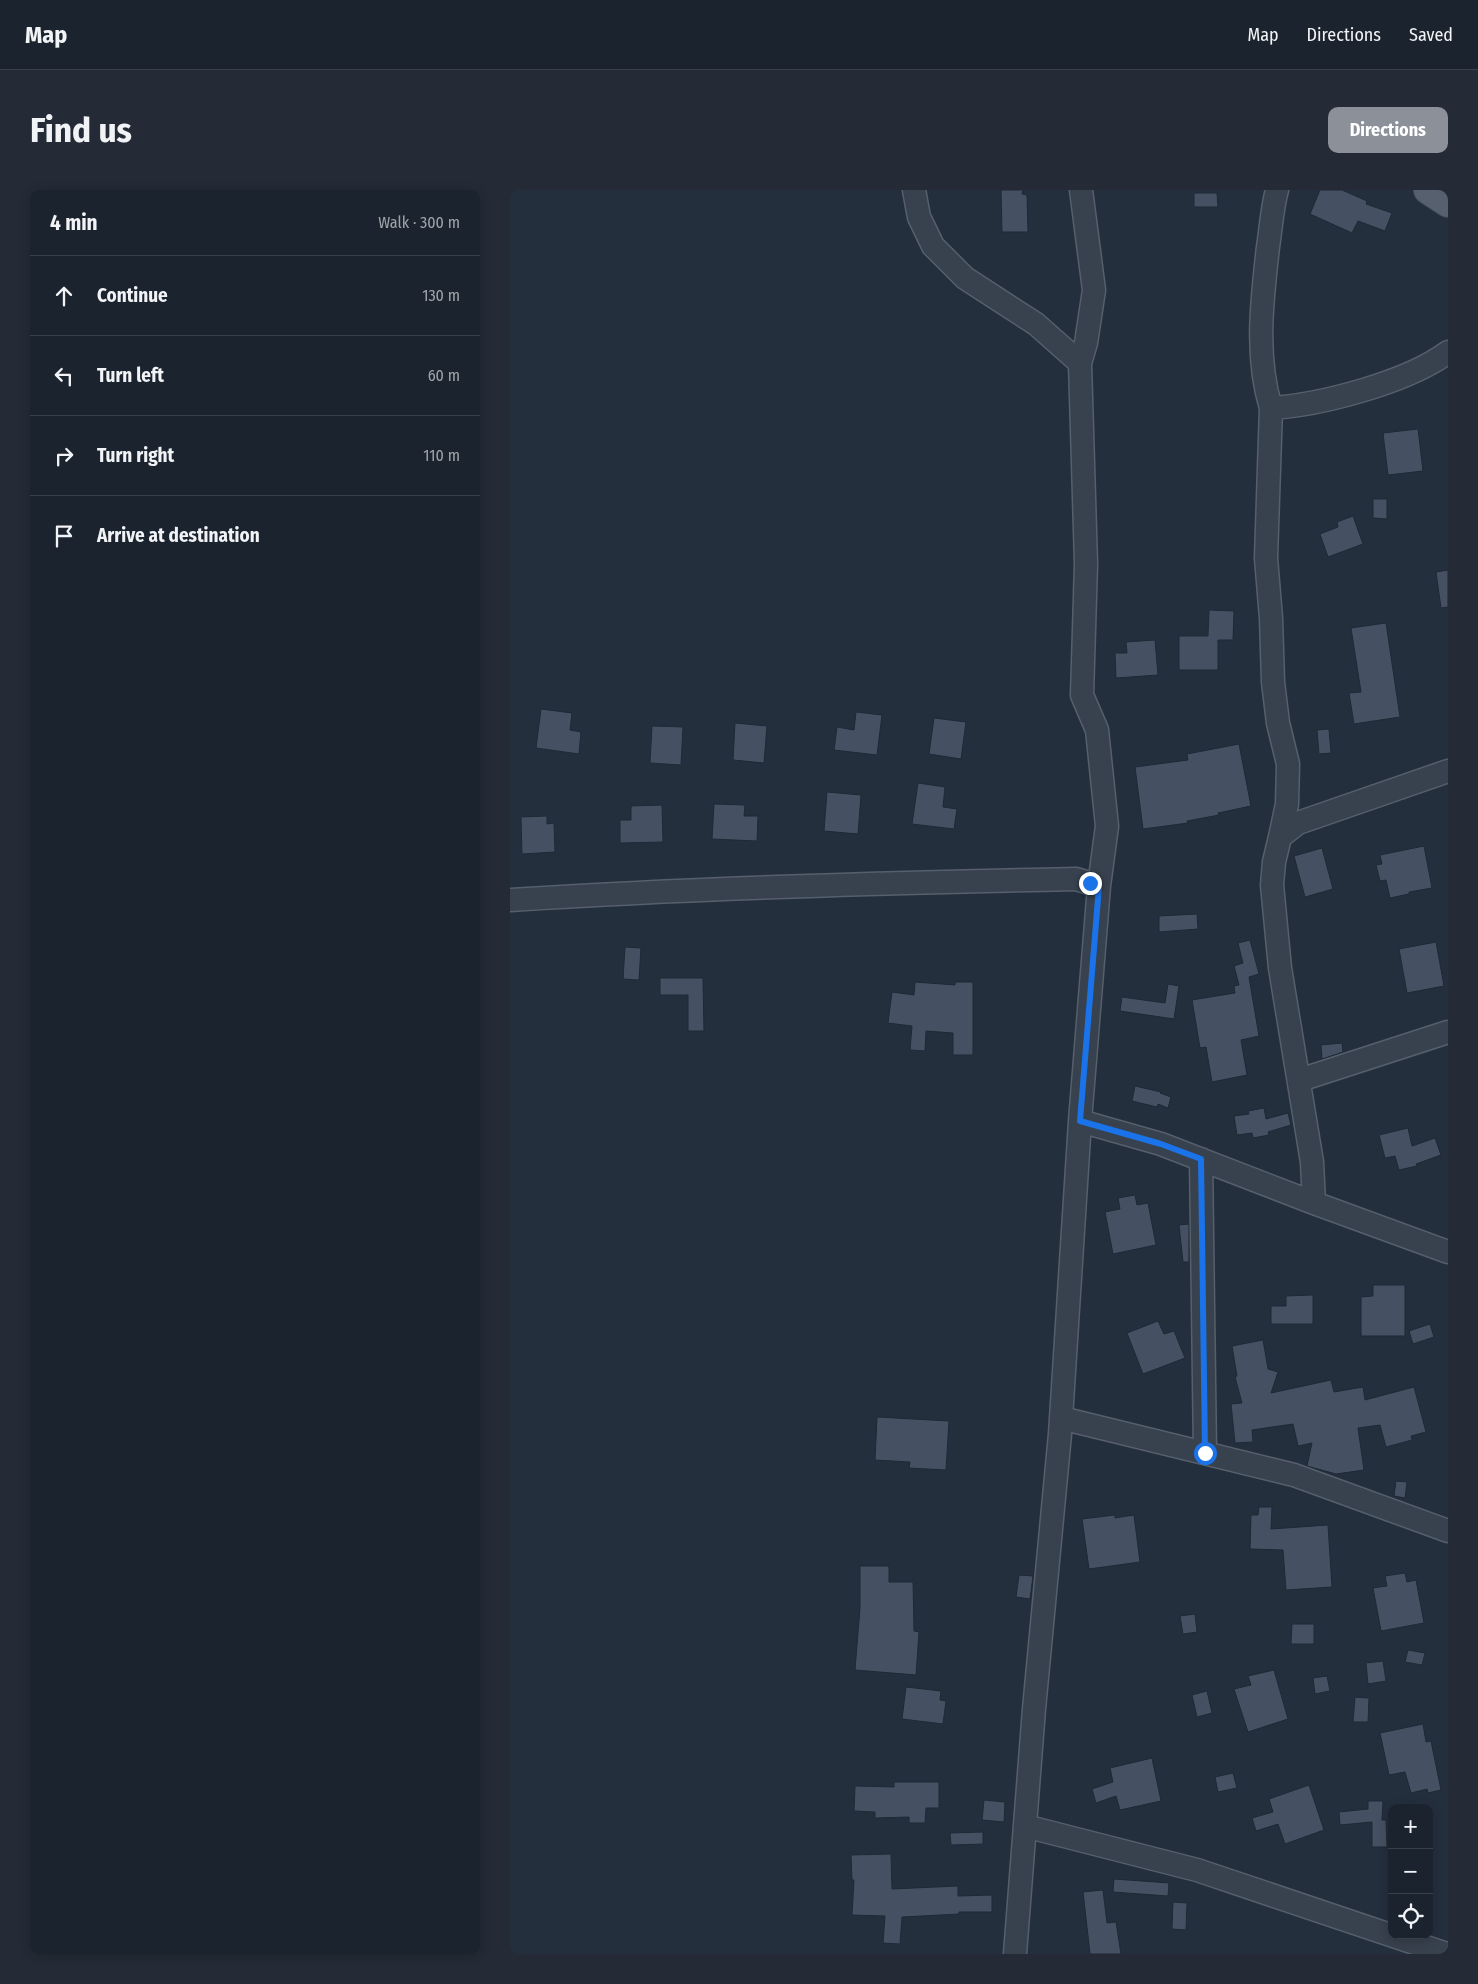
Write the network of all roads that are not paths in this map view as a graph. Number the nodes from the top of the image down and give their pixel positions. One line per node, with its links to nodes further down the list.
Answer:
1 (914, 190): 7 (street)
2 (1081, 190): 7 (street)
3 (1277, 190): 8 (street)
4 (1428, 190): 5 (main road)
5 (1448, 203)
6 (1448, 352): 8 (street)
7 (1080, 363): 11 (street)
8 (1271, 408): 10 (street)
9 (1448, 771): 10 (street)
10 (1280, 837): 14 (street)
11 (1099, 886): 12 (street); 15 (street)
12 (510, 900)
13 (1448, 1032): 14 (street)
14 (1300, 1080): 17 (street)
15 (1080, 1121): 16 (street); 19 (street)
16 (1201, 1159): 17 (street); 20 (street)
17 (1314, 1203): 18 (street)
18 (1448, 1252)
19 (1061, 1418): 20 (street); 22 (street)
20 (1205, 1453): 21 (street)
21 (1448, 1531)
22 (1025, 1826): 23 (street); 24 (street)
23 (1015, 1954)
24 (1447, 1954)

